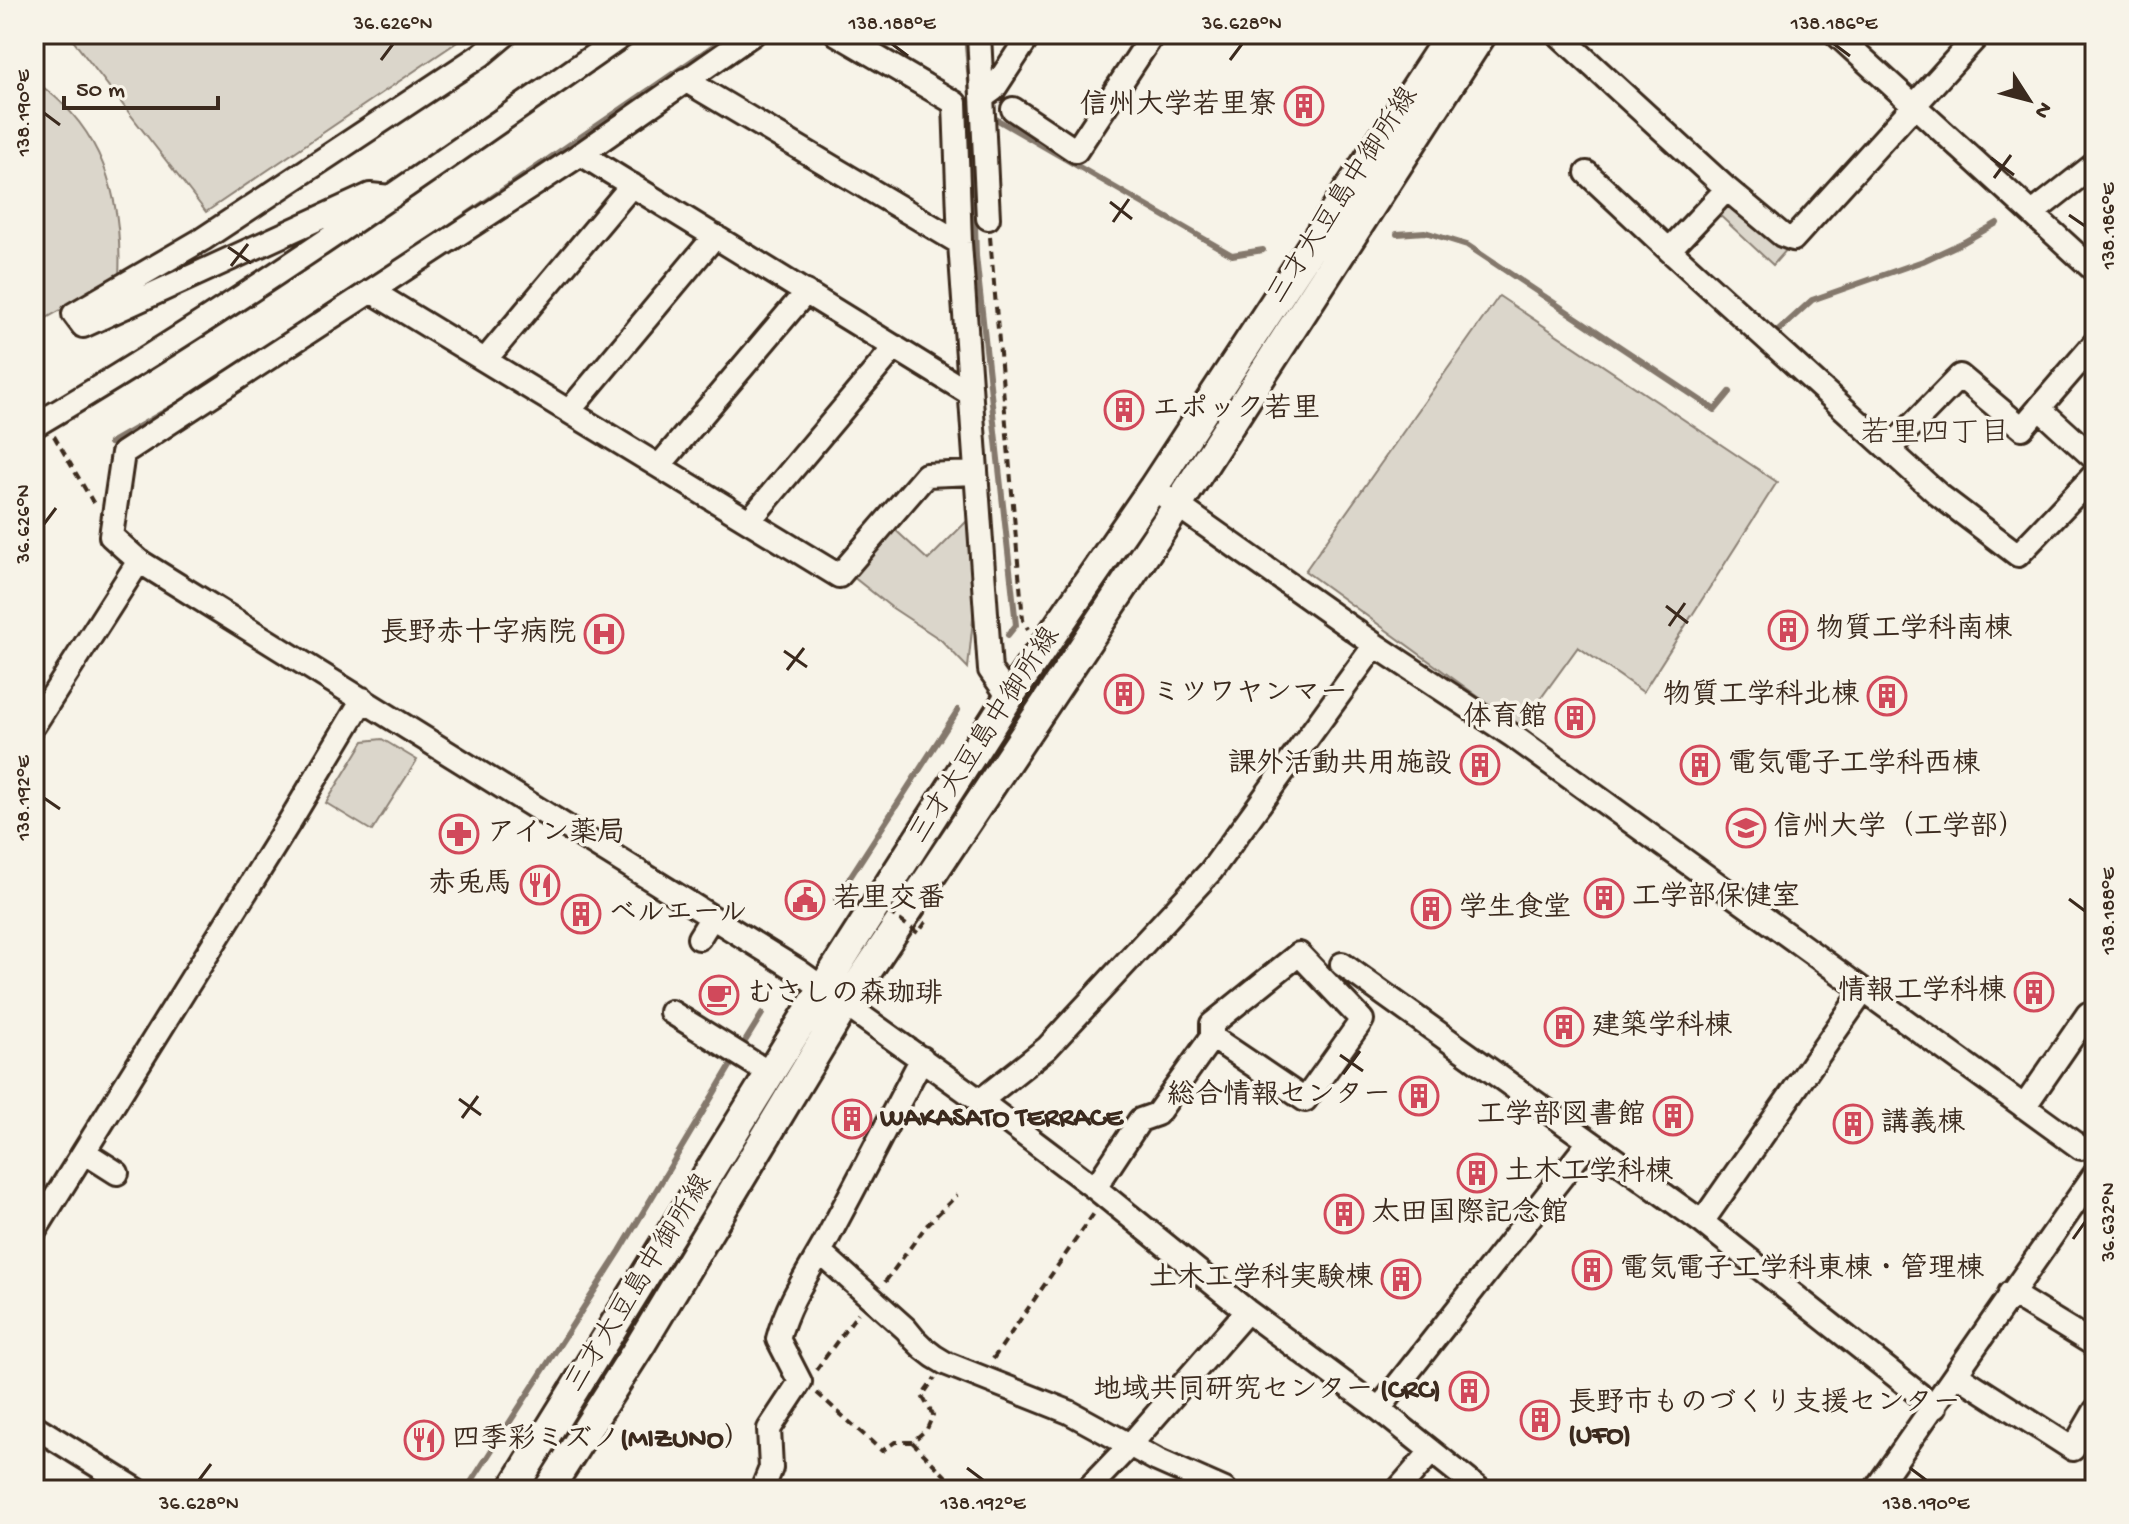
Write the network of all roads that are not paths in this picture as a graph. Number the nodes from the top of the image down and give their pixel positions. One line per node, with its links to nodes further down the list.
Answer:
1 (506, 34): 22 (street)
2 (625, 34): 22 (street)
3 (753, 34): 13 (street)
4 (837, 34): 26 (street)
5 (979, 34): 14 (street)
6 (1030, 34): 14 (street)
7 (1153, 34): 16 (street)
8 (1451, 34): 43 (main road, 三才大豆島中御所線)
9 (1482, 34): 44 (main road, 三才大豆島中御所線)
10 (1558, 34): 21 (street)
11 (1836, 34): 15 (street)
12 (1979, 34): 15 (street)
13 (685, 80): 17 (street); 26 (street)
14 (983, 97): 24 (street)
15 (1914, 104): 21 (street); 23 (street)
16 (1013, 109)
17 (581, 154): 20 (street); 29 (street)
18 (2095, 164): 23 (street)
19 (1587, 173): 27 (street)
20 (632, 185): 25 (street); 33 (street)
21 (1727, 189): 27 (street)
22 (391, 197): 37 (street)
23 (2034, 212): 28 (street)
24 (988, 218)
25 (715, 236): 30 (street); 36 (street)
26 (960, 243): 34 (street)
27 (1669, 250): 38 (street)
28 (2095, 271)
29 (371, 291): 33 (street); 46 (street)
30 (806, 292): 32 (street); 40 (street)
31 (2095, 343): 35 (street)
32 (895, 347): 34 (street); 45 (street)
33 (485, 360): 36 (street)
34 (969, 393): 41 (street)
35 (2039, 408): 38 (street); 39 (street)
36 (569, 411): 40 (street)
37 (34, 426)
38 (1889, 449): 42 (street)
39 (2095, 459)
40 (659, 466): 45 (street)
41 (975, 473): 45 (street); 48 (street)
42 (2095, 474)
43 (1153, 488): 44 (street); 48 (main road, 三才大豆島中御所線)
44 (1178, 505): 47 (street); 55 (main road, 三才大豆島中御所線)
45 (749, 521)
46 (139, 561): 49 (street); 50 (street)
47 (1375, 645): 54 (street); 61 (street)
48 (1009, 697): 55 (main road, 三才大豆島中御所線)
49 (363, 699): 51 (street); 65 (street)
50 (34, 725)
51 (712, 917): 52 (street); 55 (street)
52 (699, 938)
53 (1342, 964): 63 (street)
54 (1864, 990): 62 (street); 69 (street)
55 (834, 996): 59 (street); 60 (main road, 三才大豆島中御所線); 85 (main road, 三才大豆島中御所線)
56 (671, 1012): 60 (street)
57 (2095, 1020): 62 (street)
58 (1212, 1037): 58 (street); 68 (street)
59 (922, 1058): 61 (street); 71 (street)
60 (771, 1074): 84 (main road, 三才大豆島中御所線)
61 (980, 1101): 68 (street)
62 (2024, 1107): 64 (street)
63 (1589, 1142): 69 (street); 77 (street)
64 (2081, 1148)
65 (84, 1152): 66 (street); 70 (street)
66 (117, 1173)
67 (2095, 1174): 72 (street)
68 (1100, 1193): 73 (street)
69 (1702, 1222): 76 (street)
70 (34, 1232)
71 (820, 1252): 80 (street); 82 (street)
72 (2010, 1293): 74 (street); 75 (street)
73 (1247, 1311): 77 (street); 80 (street)
74 (2095, 1345)
75 (1956, 1374): 76 (street); 78 (street)
76 (1935, 1407): 91 (street)
77 (1379, 1409): 81 (street)
78 (2095, 1411)
79 (34, 1426): 83 (street)
80 (1130, 1445): 87 (street); 88 (street)
81 (1431, 1452): 89 (street); 90 (street)
82 (766, 1482): 86 (street)
83 (137, 1490)
84 (512, 1490)
85 (548, 1490)
86 (787, 1490)
87 (1087, 1490)
88 (1225, 1490)
89 (1398, 1490)
90 (1480, 1490)
91 (1875, 1490)

